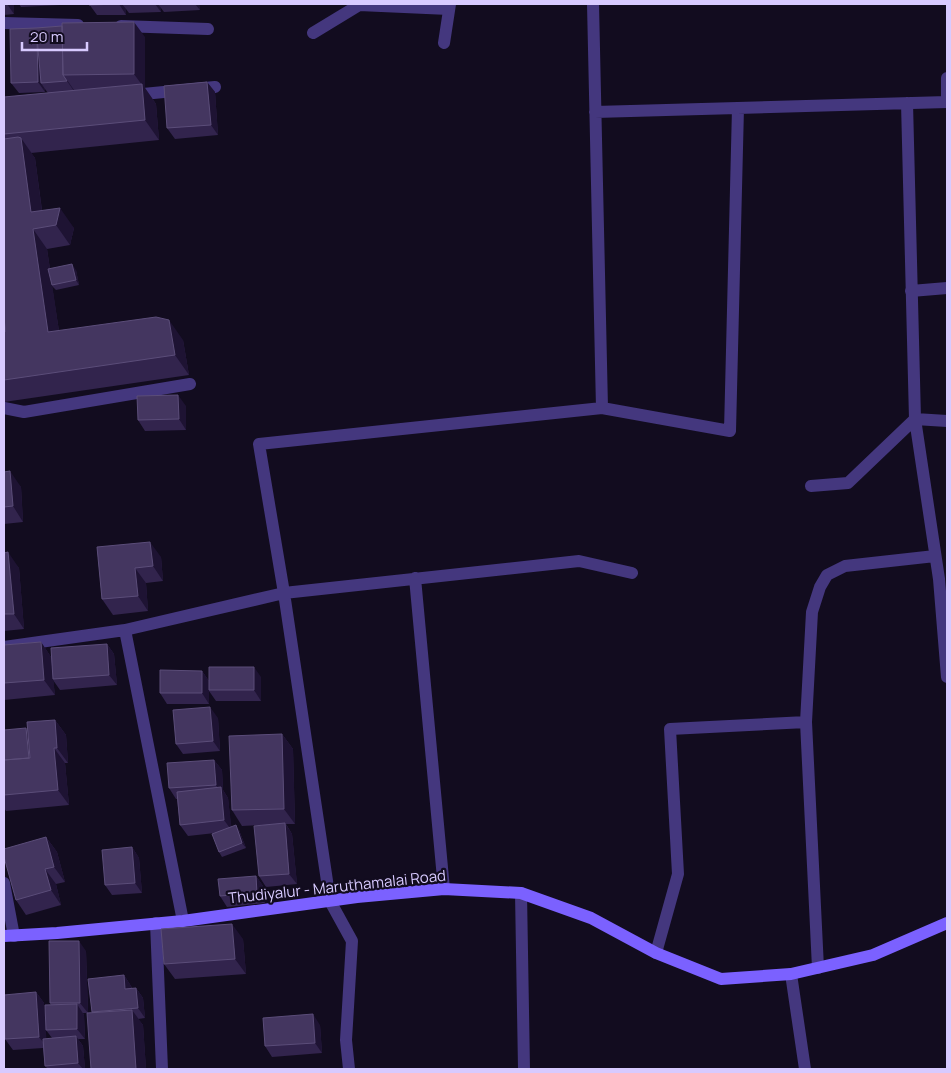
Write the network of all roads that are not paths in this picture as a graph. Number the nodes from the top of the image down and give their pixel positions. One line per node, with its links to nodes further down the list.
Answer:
1 (592, 4): 15 (street)
2 (450, 6): 7 (street); 8 (street)
3 (4, 23): 4 (street)
4 (91, 25)
5 (111, 26): 6 (street)
6 (208, 29)
7 (313, 33)
8 (444, 43)
9 (947, 78): 12 (street)
10 (215, 87): 11 (street)
11 (119, 96)
12 (947, 102): 13 (street)
13 (907, 103): 14 (street); 17 (street)
14 (738, 108): 15 (street); 20 (street)
15 (595, 112): 20 (street)
16 (947, 288): 17 (street)
17 (911, 291): 21 (street)
18 (190, 384): 19 (street)
19 (4, 408)
20 (602, 408): 27 (street)
21 (915, 420): 22 (street); 23 (street); 24 (street)
22 (947, 421)
23 (811, 486)
24 (935, 556): 30 (street); 31 (street)
25 (632, 573): 26 (street)
26 (415, 578): 27 (street); 33 (street)
27 (284, 593): 28 (street); 35 (street)
28 (125, 630): 29 (street); 36 (street)
29 (4, 647)
30 (947, 677)
31 (806, 722): 40 (street); 41 (street)
32 (4, 883): 39 (street)
33 (444, 889): 34 (main road, Thudiyalur - Maruthamalai Road); 35 (main road, Thudiyalur - Maruthamalai Road)
34 (522, 893): 40 (main road, Thudiyalur - Maruthamalai Road); 45 (street)
35 (330, 901): 36 (main road, Thudiyalur - Maruthamalai Road); 44 (street)
36 (183, 921): 38 (main road, Thudiyalur - Maruthamalai Road)
37 (947, 923): 41 (main road, Thudiyalur - Maruthamalai Road)
38 (156, 924): 39 (main road, Thudiyalur - Maruthamalai Road); 43 (street)
39 (9, 936)
40 (656, 953): 42 (main road, Thudiyalur - Maruthamalai Road)
41 (818, 968): 42 (main road, Thudiyalur - Maruthamalai Road)
42 (790, 974): 46 (street)
43 (162, 1069)
44 (348, 1069)
45 (524, 1069)
46 (805, 1069)

